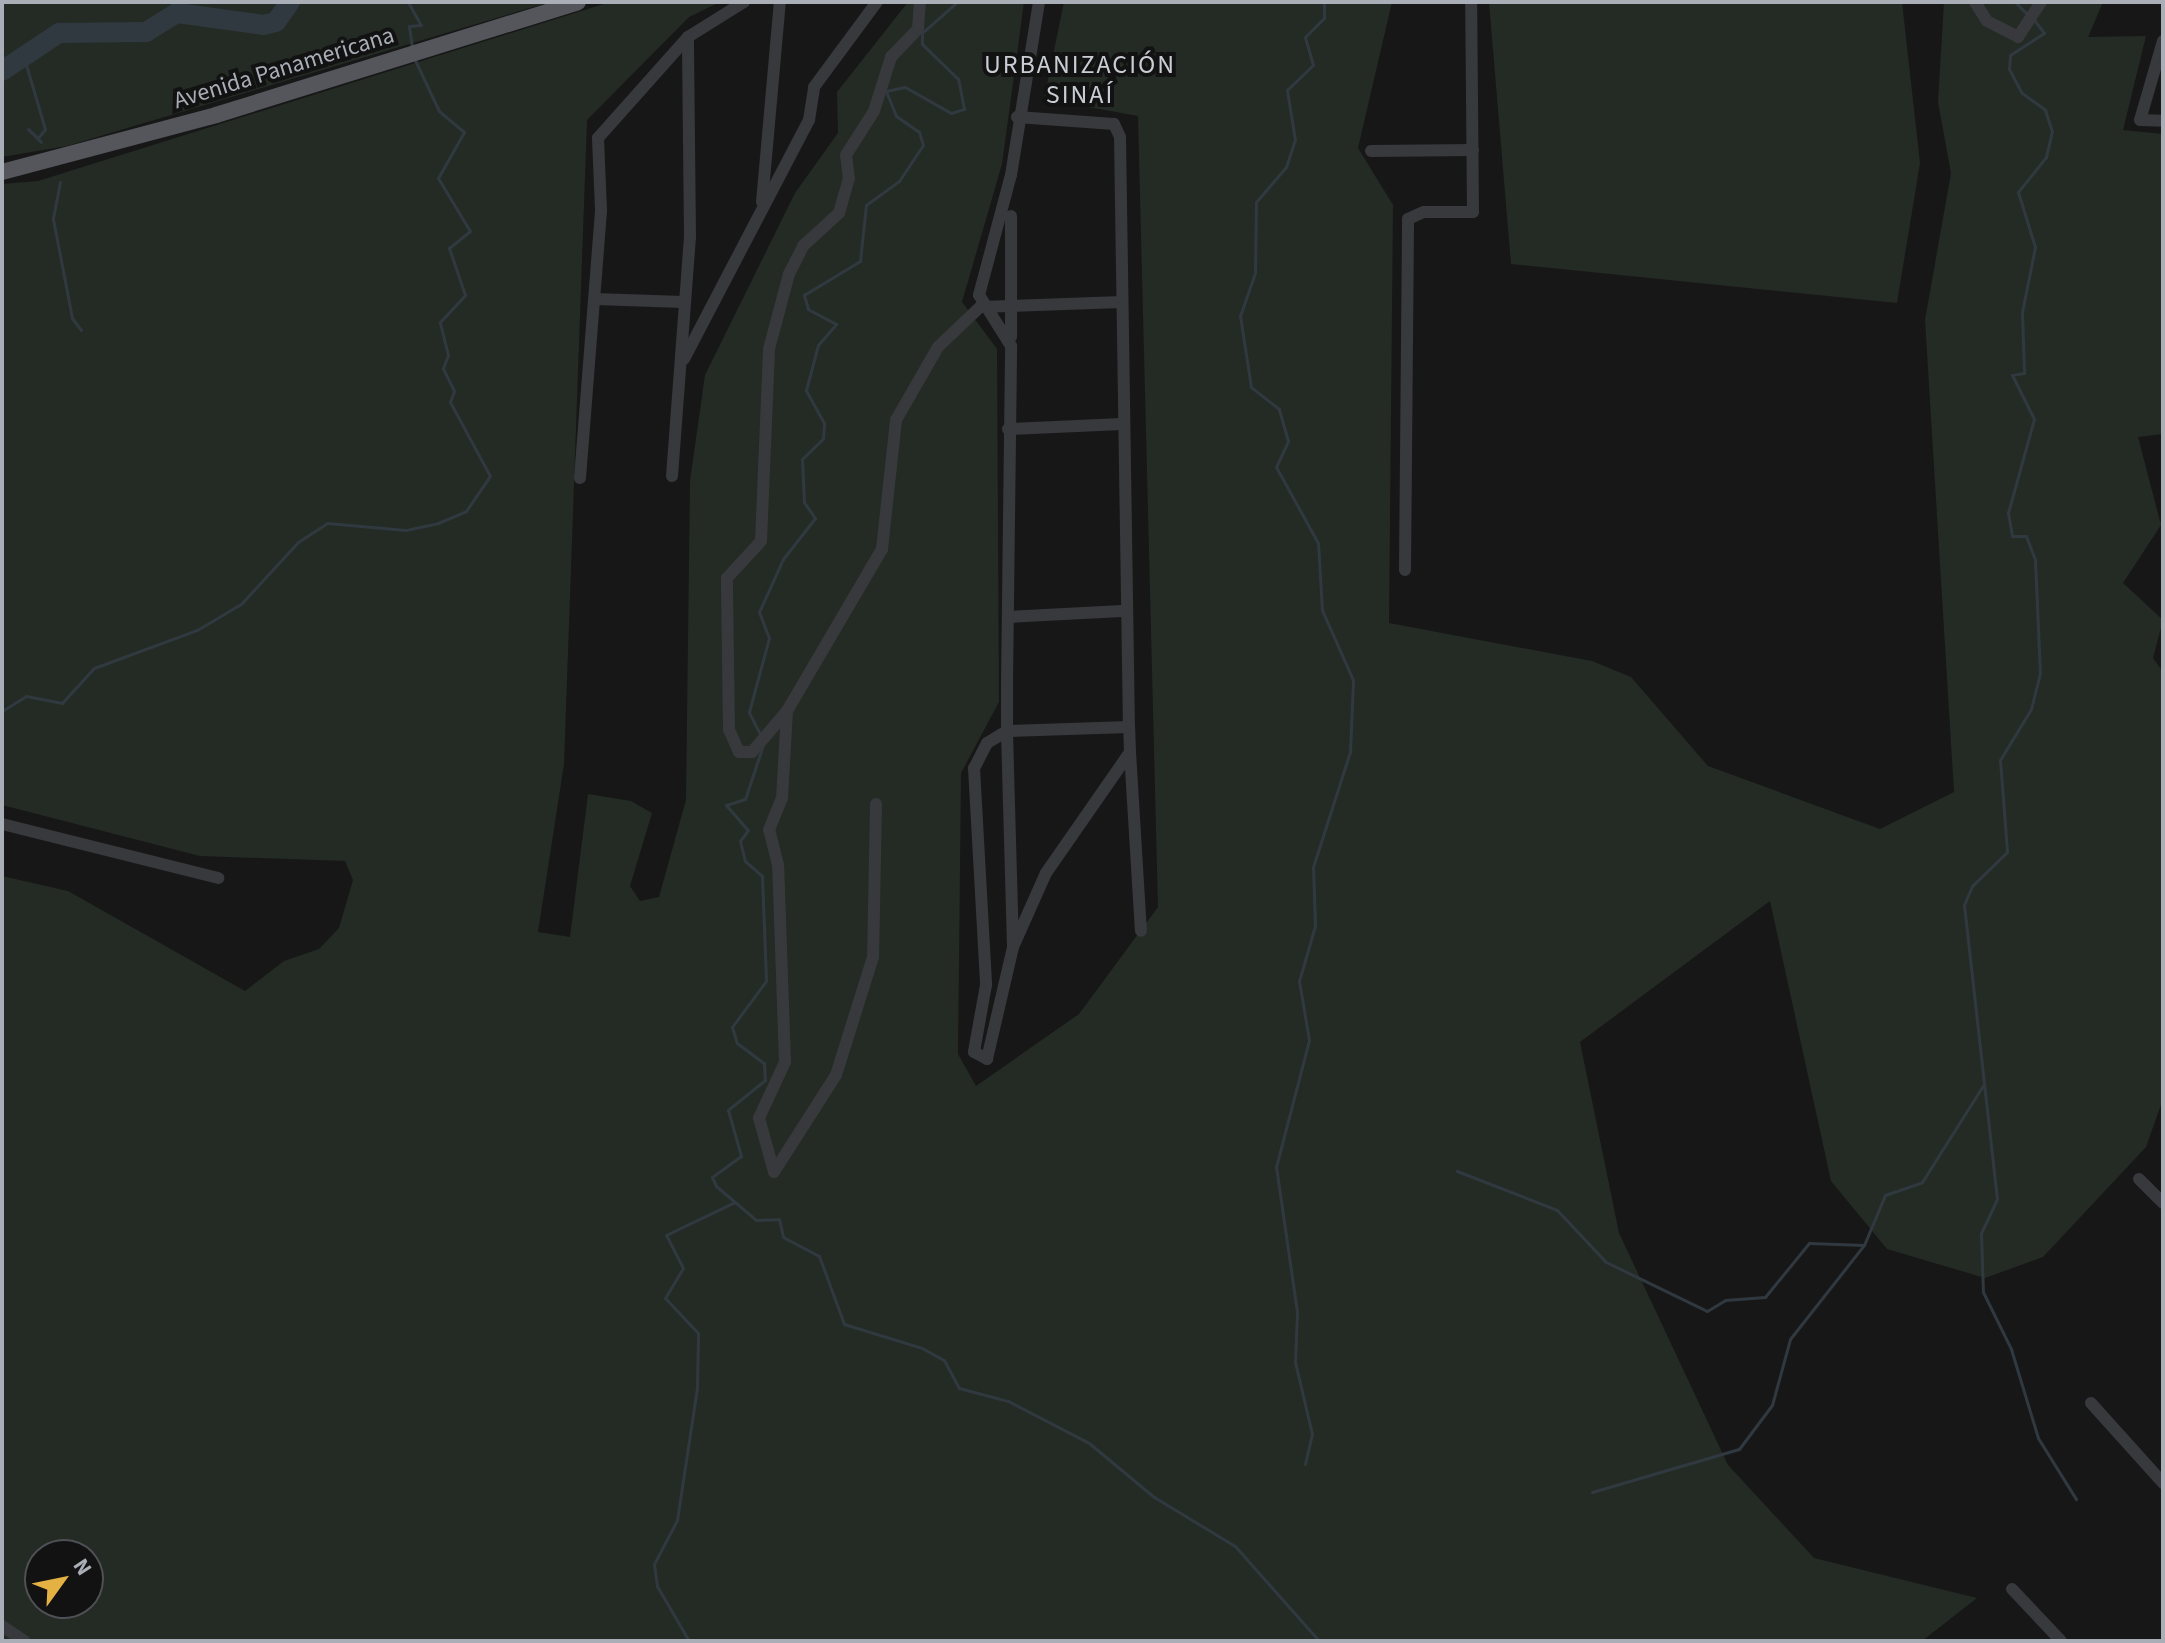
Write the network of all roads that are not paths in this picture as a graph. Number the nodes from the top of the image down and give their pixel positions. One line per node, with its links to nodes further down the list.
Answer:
1 (578, 2): 17 (main road, Avenida Panamericana)
2 (744, 2): 10 (street)
3 (780, 2): 18 (street)
4 (877, 2): 18 (street)
5 (920, 2): 34 (street)
6 (1039, 2): 13 (street)
7 (1471, 2): 15 (street)
8 (1975, 2): 9 (street)
9 (2041, 2)
10 (688, 37): 20 (street); 21 (street)
11 (2163, 41): 12 (street)
12 (2160, 58): 14 (street)
13 (1017, 117): 22 (street); 24 (street)
14 (2163, 121)
15 (1473, 150): 16 (street); 31 (street)
16 (1371, 151)
17 (2, 172)
18 (761, 205): 26 (street)
19 (1011, 216): 23 (street)
20 (595, 299): 21 (street); 30 (street)
21 (683, 302): 26 (street)
22 (1122, 302): 23 (street); 27 (street)
23 (1010, 306): 24 (street); 25 (street)
24 (980, 307): 25 (street); 34 (street)
25 (1011, 346): 28 (street)
26 (683, 362): 29 (street)
27 (1122, 424): 28 (street); 32 (street)
28 (1008, 429): 33 (street)
29 (672, 476)
30 (580, 478)
31 (1405, 570)
32 (1122, 611): 33 (street); 35 (street)
33 (1008, 617): 36 (street)
34 (787, 711): 38 (street)
35 (1129, 727): 36 (street); 37 (street)
36 (1007, 731): 42 (street); 42 (street)
37 (1130, 752): 41 (street); 42 (street)
38 (876, 804)
39 (2, 824): 40 (street)
40 (218, 878)
41 (1141, 931)
42 (1013, 947)
43 (2139, 1179): 44 (street)
44 (2163, 1203)
45 (2091, 1403): 46 (street)
46 (2163, 1483)
47 (2012, 1589): 50 (street)
48 (2, 1626): 49 (street)
49 (24, 1641)
50 (2061, 1641)

